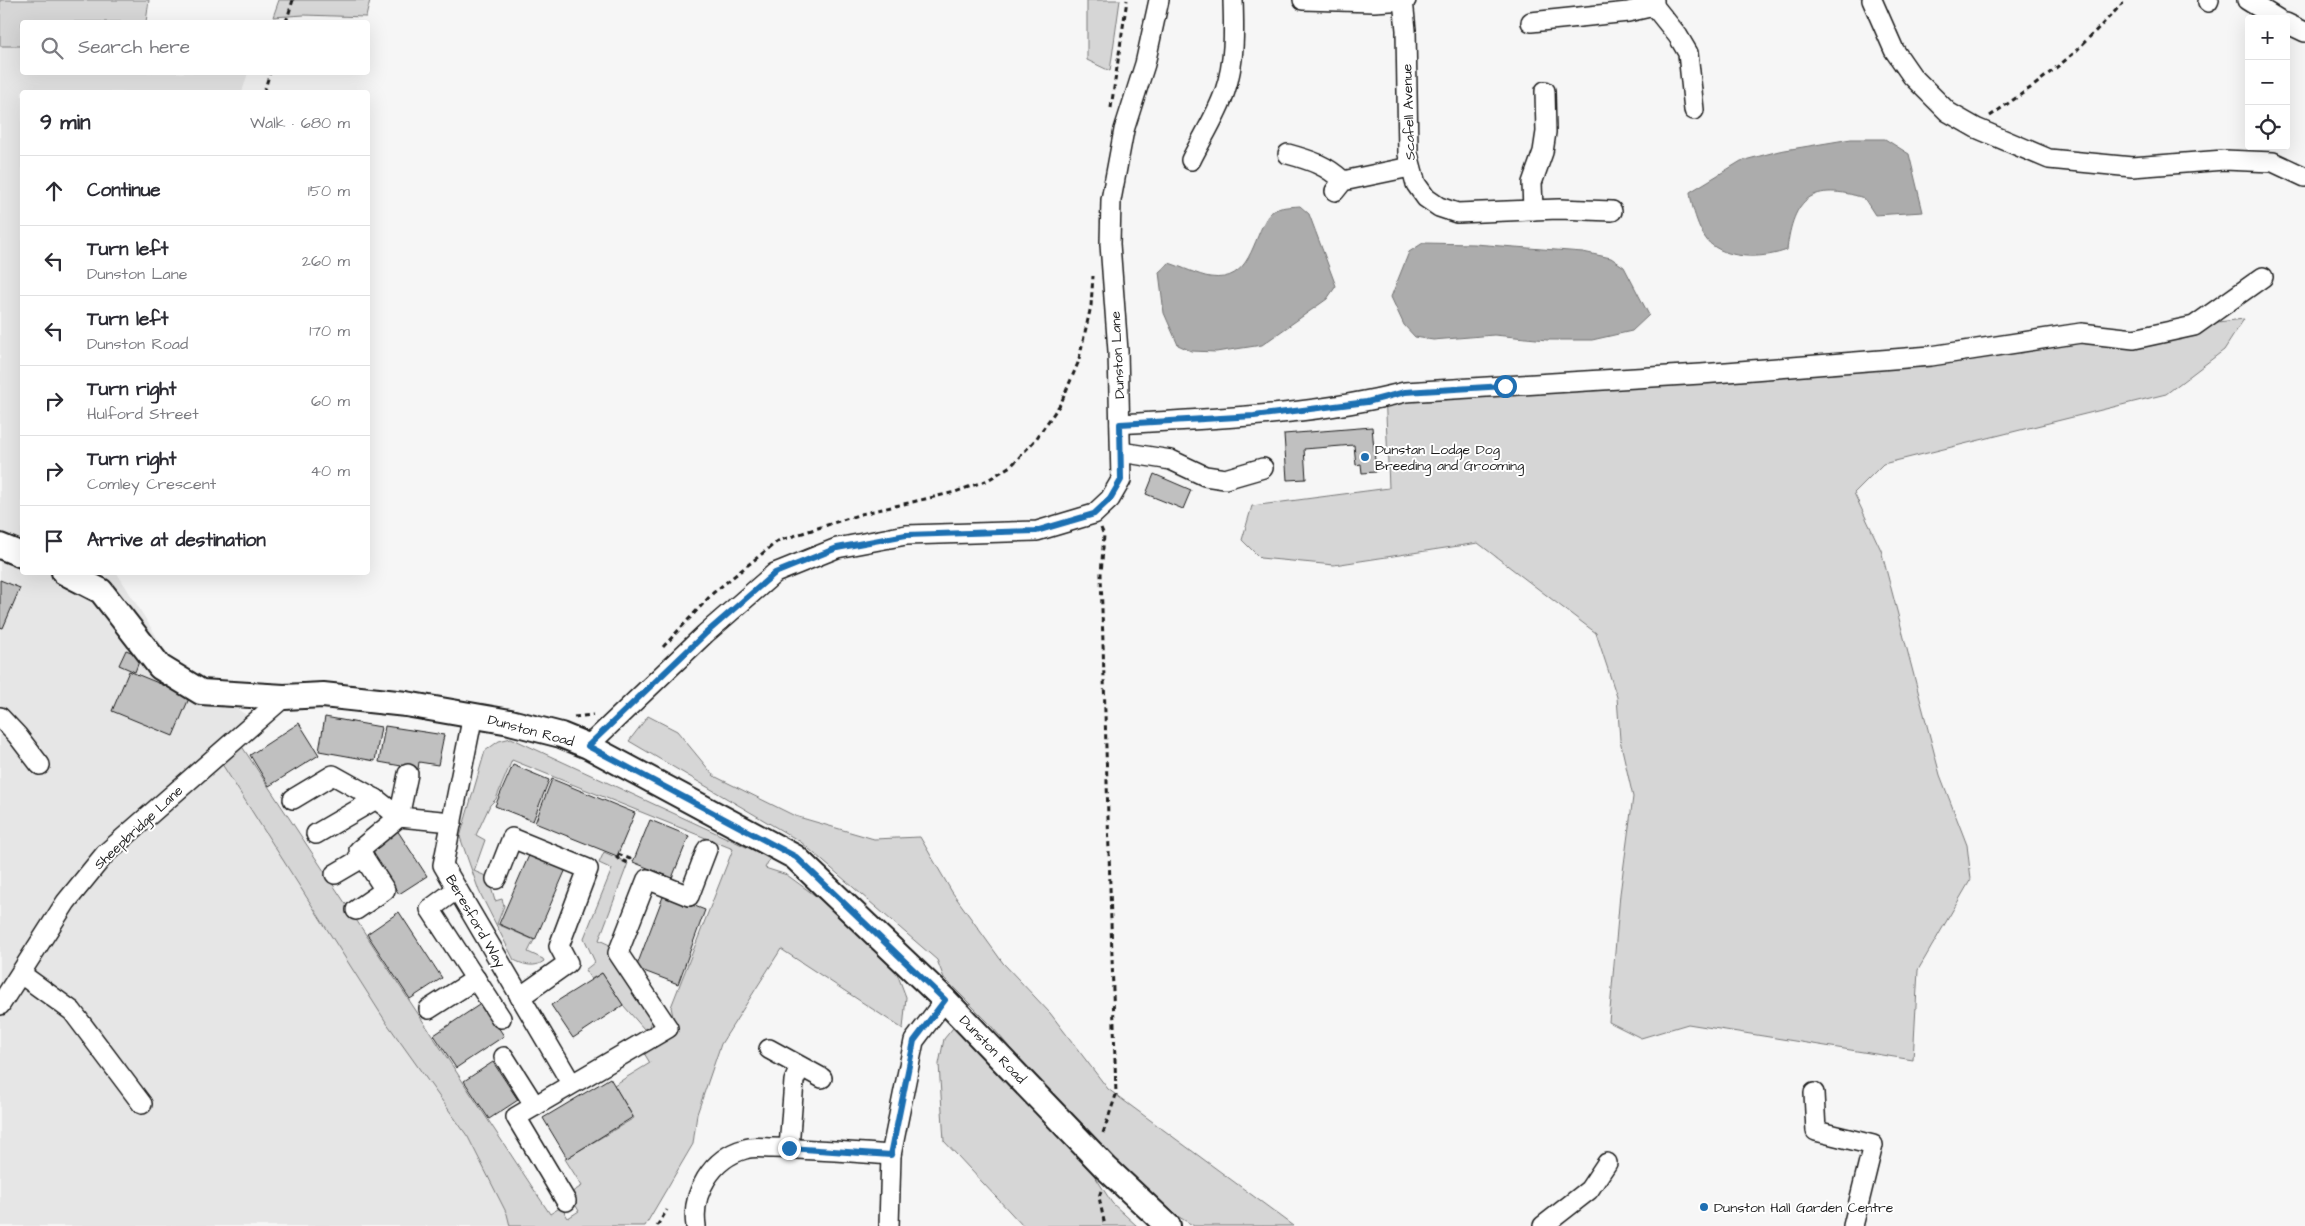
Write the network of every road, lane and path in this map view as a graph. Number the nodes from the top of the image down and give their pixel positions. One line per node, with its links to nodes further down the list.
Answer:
1 (293, 0): 12 (path)
2 (1127, 0): 19 (path)
3 (1159, 0): 30 (street, Dunston Lane)
4 (1233, 0): 23 (street)
5 (1303, 0): 6 (street)
6 (1404, 0): 24 (street, Scafell Avenue)
7 (1872, 0): 21 (street)
8 (2126, 0): 21 (path)
9 (2248, 0): 11 (street)
10 (1654, 3): 13 (street); 20 (street)
11 (2272, 15)
12 (287, 20)
13 (1532, 22)
14 (2290, 25): 15 (street)
15 (2305, 32)
16 (269, 75): 17 (path)
17 (265, 90)
18 (1545, 91): 26 (street)
19 (1110, 109)
20 (1694, 110)
21 (1976, 128): 25 (street)
22 (1288, 154): 24 (street)
23 (1191, 160)
24 (1410, 167): 26 (street, Scafell Avenue)
25 (2305, 176)
26 (1533, 210): 27 (street, Scafell Avenue)
27 (1612, 211)
28 (1093, 267): 37 (path)
29 (2263, 277): 30 (street)
30 (1120, 424): 31 (street, Dunston Lane)
31 (1120, 452): 32 (street); 33 (street, Dunston Lane)
32 (1262, 468)
33 (1094, 514): 43 (street, Dunston Lane); 72 (path)
34 (0, 546): 35 (main road)
35 (20, 554)
36 (70, 575): 38 (main road, Dunston Road)
37 (657, 653)
38 (284, 697): 40 (main road, Dunston Road); 57 (street, Sheepbridge Lane)
39 (598, 713): 42 (path)
40 (474, 715): 42 (main road, Dunston Road); 49 (street, Beresford Way)
41 (0, 717): 44 (street)
42 (561, 735): 43 (main road, Dunston Road)
43 (588, 746): 60 (main road, Dunston Road)
44 (40, 765)
45 (408, 774): 48 (street)
46 (293, 798): 47 (street)
47 (376, 799): 48 (street); 50 (street)
48 (399, 817): 49 (street); 52 (street)
49 (452, 822): 55 (street, Beresford Way)
50 (316, 834)
51 (707, 849): 68 (street)
52 (364, 857): 53 (street); 56 (street)
53 (335, 874)
54 (496, 878): 59 (street)
55 (457, 889): 58 (street); 59 (street, Beresford Way)
56 (356, 910)
57 (21, 974): 61 (street, Sheepbridge Lane); 70 (street)
58 (476, 979): 62 (street); 63 (street)
59 (520, 997): 68 (street, Beresford Way)
60 (945, 1000): 74 (street); 76 (main road, Dunston Road)
61 (0, 1005)
62 (429, 1009)
63 (501, 1018)
64 (769, 1050): 66 (street)
65 (504, 1057): 71 (street)
66 (800, 1067): 67 (street); 73 (street)
67 (822, 1078)
68 (571, 1083): 71 (street)
69 (1814, 1093): 85 (street)
70 (142, 1104)
71 (535, 1106): 77 (street)
72 (1105, 1130)
73 (789, 1148): 74 (street); 80 (street)
74 (891, 1155): 81 (street)
75 (1607, 1163): 84 (street)
76 (1106, 1168): 82 (path); 83 (main road, Dunston Road)
77 (566, 1201)
78 (667, 1210): 79 (path)
79 (657, 1226)
80 (696, 1226)
81 (889, 1226)
82 (1105, 1226)
83 (1168, 1226)
84 (1543, 1226)
85 (1853, 1226)

